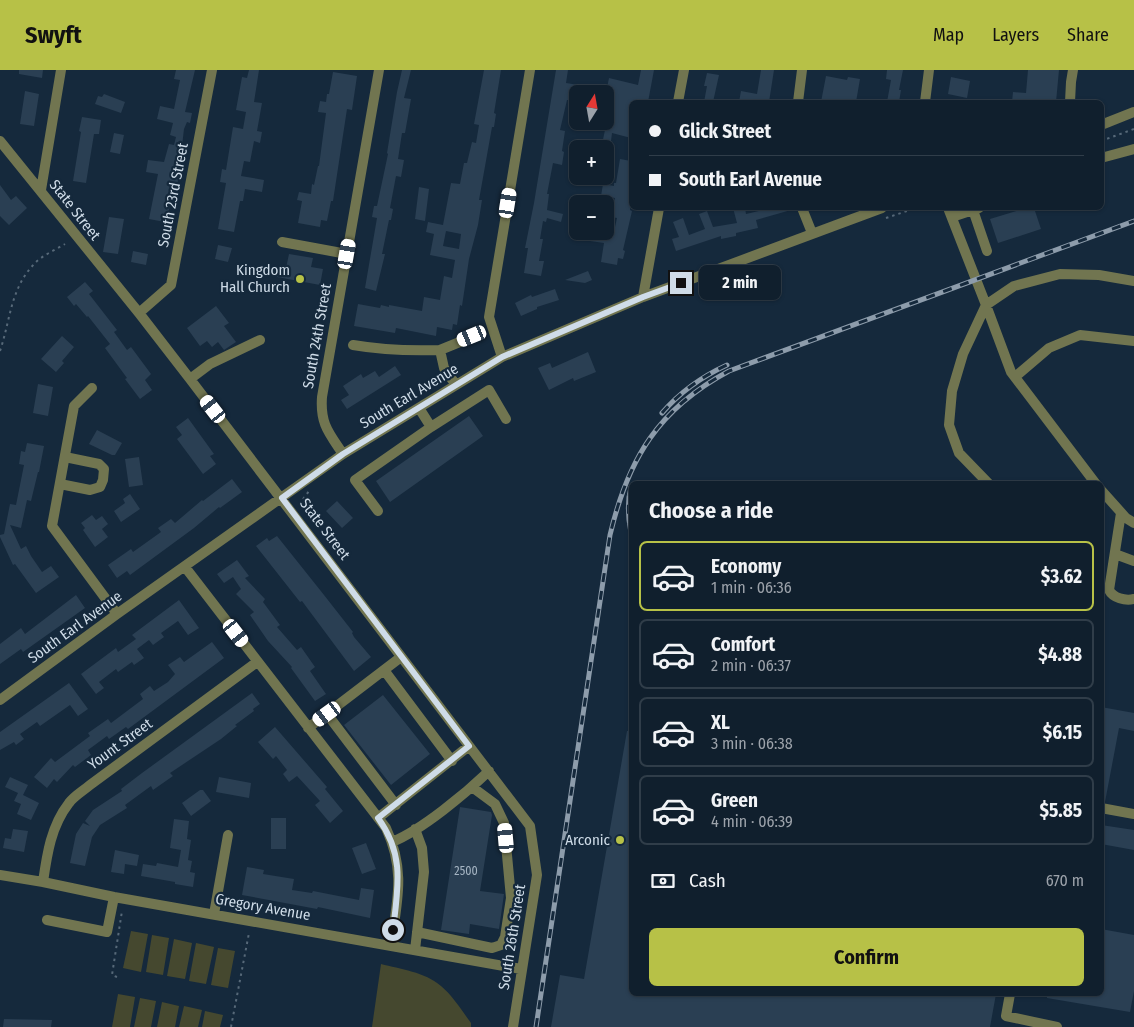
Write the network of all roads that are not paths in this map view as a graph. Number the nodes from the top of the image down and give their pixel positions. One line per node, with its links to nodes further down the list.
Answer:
1 (61, 70): 18 (street)
2 (212, 70): 32 (street, South 23rd Street)
3 (379, 70): 28 (street, South 24th Street)
4 (530, 70): 38 (street)
5 (684, 70): 9 (street)
6 (802, 70): 10 (street)
7 (929, 70): 11 (street)
8 (1073, 70): 12 (street)
9 (678, 100)
10 (798, 100)
11 (924, 100)
12 (1070, 100)
13 (1134, 112): 14 (street)
14 (1104, 124)
15 (0, 141): 18 (street, State Street)
16 (1134, 149): 17 (street)
17 (1104, 157)
18 (41, 190): 32 (street, State Street)
19 (659, 210): 30 (street)
20 (803, 210): 25 (street)
21 (877, 210): 25 (street, South Earl Avenue)
22 (967, 210): 24 (street)
23 (976, 210): 27 (street)
24 (950, 212): 31 (street)
25 (812, 234): 30 (street, South Earl Avenue)
26 (282, 242): 28 (street)
27 (987, 251)
28 (347, 254): 46 (street, South 24th Street)
29 (1134, 281): 31 (street)
30 (643, 297): 38 (street, South Earl Avenue)
31 (986, 305): 39 (street); 48 (street)
32 (139, 313): 40 (street, State Street)
33 (472, 336): 37 (street)
34 (260, 340): 40 (street)
35 (1134, 341): 39 (street)
36 (353, 345): 37 (street)
37 (440, 350): 41 (street)
38 (502, 357): 41 (street, South Earl Avenue)
39 (1015, 377): 49 (street)
40 (190, 379): 52 (street, State Street)
41 (456, 385): 43 (street, South Earl Avenue)
42 (92, 388): 47 (street)
43 (419, 408): 45 (street); 46 (street, South Earl Avenue)
44 (506, 419): 45 (street)
45 (431, 427): 53 (street)
46 (343, 454): 52 (street, South Earl Avenue)
47 (65, 457): 50 (street); 50 (street)
48 (986, 481)
49 (1094, 481)
50 (60, 484): 60 (street)
51 (1104, 493): 54 (street)
52 (282, 498): 58 (street, South Earl Avenue); 61 (street, State Street)
53 (378, 511)
54 (1121, 513): 55 (street); 56 (street)
55 (1134, 523)
56 (1115, 554): 57 (street); 59 (street)
57 (1134, 562)
58 (185, 567): 60 (street, South Earl Avenue); 62 (street)
59 (1134, 599)
60 (117, 614): 64 (street, South Earl Avenue)
61 (401, 657): 63 (street); 67 (street, State Street)
62 (258, 662): 66 (street); 80 (street, Yount Street)
63 (384, 670): 65 (street); 68 (street)
64 (0, 700)
65 (327, 714): 66 (street); 71 (street)
66 (308, 728): 74 (street)
67 (469, 746): 68 (street); 69 (street, State Street)
68 (452, 761): 71 (street)
69 (489, 771): 70 (street); 78 (street, State Street)
70 (472, 788): 75 (street); 84 (street)
71 (396, 805): 74 (street)
72 (1104, 809): 73 (street)
73 (1134, 814)
74 (378, 818): 77 (street)
75 (415, 829): 77 (street); 84 (street)
76 (228, 835): 82 (street)
77 (392, 842): 85 (street)
78 (534, 851): 87 (street, South 26th Street)
79 (0, 875): 80 (street, Gregory Avenue)
80 (43, 882): 81 (street, Gregory Avenue)
81 (114, 897): 82 (street, Gregory Avenue); 83 (street)
82 (214, 914): 85 (street, Gregory Avenue)
83 (47, 920)
84 (417, 932): 86 (street)
85 (391, 946): 86 (street, Gregory Avenue)
86 (415, 950): 87 (street, Gregory Avenue)
87 (521, 969): 90 (street, South 26th Street)
88 (1010, 996): 89 (street)
89 (1019, 1023): 91 (street)
90 (513, 1027)
91 (1057, 1027)

